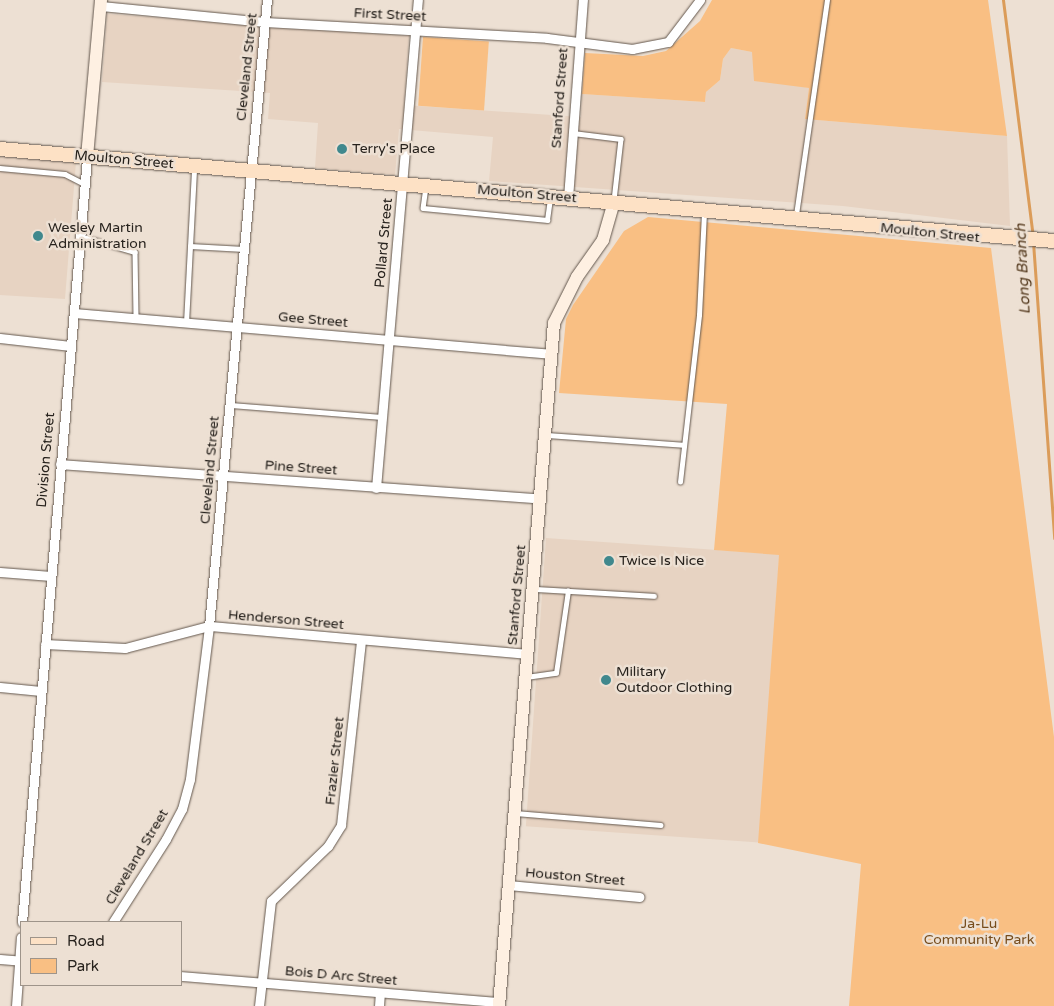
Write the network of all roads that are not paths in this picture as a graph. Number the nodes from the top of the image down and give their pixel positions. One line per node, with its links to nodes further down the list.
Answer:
1 (267, 0): 7 (street, Cleveland Street)
2 (418, 0): 8 (street, Pollard Street)
3 (583, 0): 9 (street, Stanford Street)
4 (700, 0): 9 (street, First Street)
5 (827, 0): 23 (lane)
6 (101, 3): 7 (street, First Street); 12 (street, Division Street)
7 (265, 22): 8 (street, First Street); 15 (street, Cleveland Street)
8 (415, 30): 9 (street, First Street); 17 (street, Pollard Street)
9 (579, 44): 10 (street, Stanford Street)
10 (572, 133): 20 (street, Stanford Street); 21 (lane)
11 (0, 149): 12 (main road, Moulton Street)
12 (87, 157): 13 (main road, Moulton Street); 16 (street, Division Street)
13 (194, 166): 15 (main road, Moulton Street); 26 (lane)
14 (0, 168): 16 (lane)
15 (250, 170): 17 (main road, Moulton Street); 27 (street, Cleveland Street)
16 (85, 184): 24 (street, Division Street)
17 (403, 184): 18 (main road, Moulton Street); 33 (street, Pollard Street)
18 (426, 186): 19 (main road, Moulton Street); 19 (lane)
19 (550, 196): 20 (main road, Moulton Street)
20 (568, 198): 21 (main road, Moulton Street)
21 (614, 202): 22 (main road, Moulton Street); 35 (street, Stanford Street)
22 (704, 210): 23 (main road, Moulton Street); 39 (lane)
23 (795, 219): 25 (main road, Moulton Street)
24 (80, 236): 28 (street, Division Street); 29 (lane)
25 (1054, 241)
26 (190, 246): 27 (lane); 30 (lane)
27 (244, 249): 31 (street, Cleveland Street)
28 (74, 312): 29 (street, Gee Street); 34 (street, Division Street)
29 (136, 318): 30 (street, Gee Street)
30 (186, 322): 31 (street, Gee Street)
31 (237, 327): 33 (street, Gee Street); 36 (street, Cleveland Street)
32 (0, 338): 34 (street)
33 (389, 340): 35 (street, Gee Street); 37 (street, Pollard Street)
34 (71, 346): 40 (street, Division Street)
35 (550, 354): 38 (street, Stanford Street)
36 (230, 404): 37 (lane); 41 (street, Cleveland Street)
37 (383, 417): 43 (street, Pollard Street)
38 (544, 435): 39 (lane); 44 (street, Stanford Street)
39 (684, 445): 42 (lane)
40 (60, 464): 41 (street, Pine Street); 46 (street, Division Street)
41 (223, 476): 43 (street, Pine Street); 50 (street, Cleveland Street)
42 (680, 482)
43 (376, 488): 44 (street, Pine Street)
44 (539, 498): 47 (street, Stanford Street)
45 (0, 572): 46 (street)
46 (50, 576): 52 (street, Division Street)
47 (532, 589): 48 (lane); 53 (street, Stanford Street)
48 (568, 591): 49 (lane); 54 (lane)
49 (654, 596)
50 (209, 626): 51 (street, Henderson Street); 52 (street, Henderson Street); 62 (street, Cleveland Street)
51 (362, 640): 53 (street, Henderson Street); 66 (street, Frazier Street)
52 (45, 644): 56 (street, Division Street)
53 (527, 654): 54 (street, Stanford Street)
54 (525, 677): 57 (street, Stanford Street)
55 (0, 687): 56 (street)
56 (41, 691): 61 (street, Division Street)
57 (514, 813): 58 (lane); 59 (street, Stanford Street)
58 (661, 825)
59 (508, 885): 60 (street, Houston Street); 68 (street, Stanford Street)
60 (639, 896)
61 (22, 921)
62 (114, 921)
63 (0, 959): 64 (street)
64 (20, 961): 69 (street)
65 (182, 976): 66 (street, Bois D Arc Street)
66 (262, 983): 67 (street, Bois D Arc Street); 70 (street, Frazier Street)
67 (380, 993): 68 (street, Bois D Arc Street); 71 (street)
68 (499, 1004)
69 (16, 1006)
70 (260, 1006)
71 (379, 1006)

